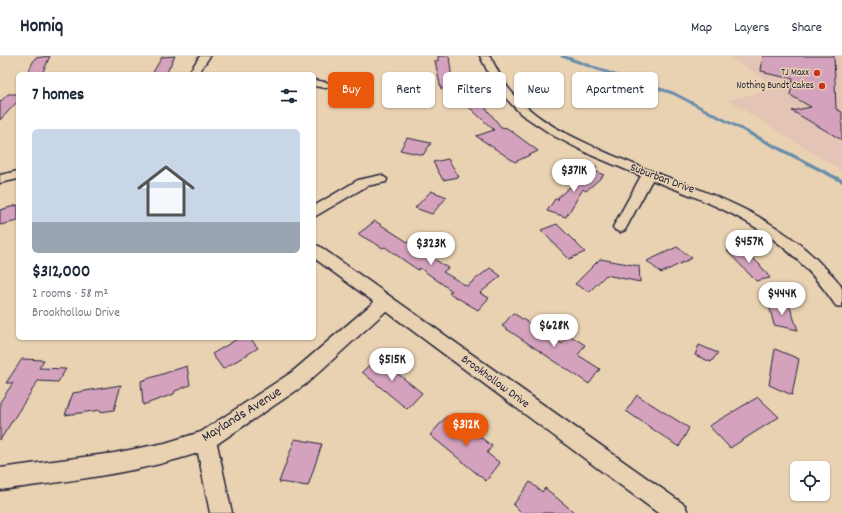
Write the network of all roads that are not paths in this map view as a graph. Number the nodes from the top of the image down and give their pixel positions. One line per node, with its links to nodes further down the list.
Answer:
1 (205, 56): 3 (street)
2 (485, 56): 7 (street, Suburban Drive)
3 (195, 72)
4 (316, 83): 5 (street)
5 (326, 85)
6 (16, 175): 8 (street)
7 (648, 175): 11 (street); 13 (street, Suburban Drive)
8 (0, 179)
9 (382, 179): 10 (street)
10 (316, 211)
11 (620, 227)
12 (316, 251): 14 (street, Brookhollow Drive)
13 (842, 301)
14 (385, 302): 15 (street, Maylands Avenue); 18 (street, Brookhollow Drive)
15 (206, 440): 16 (street, Maylands Avenue); 17 (street)
16 (0, 479)
17 (221, 513)
18 (677, 513)

